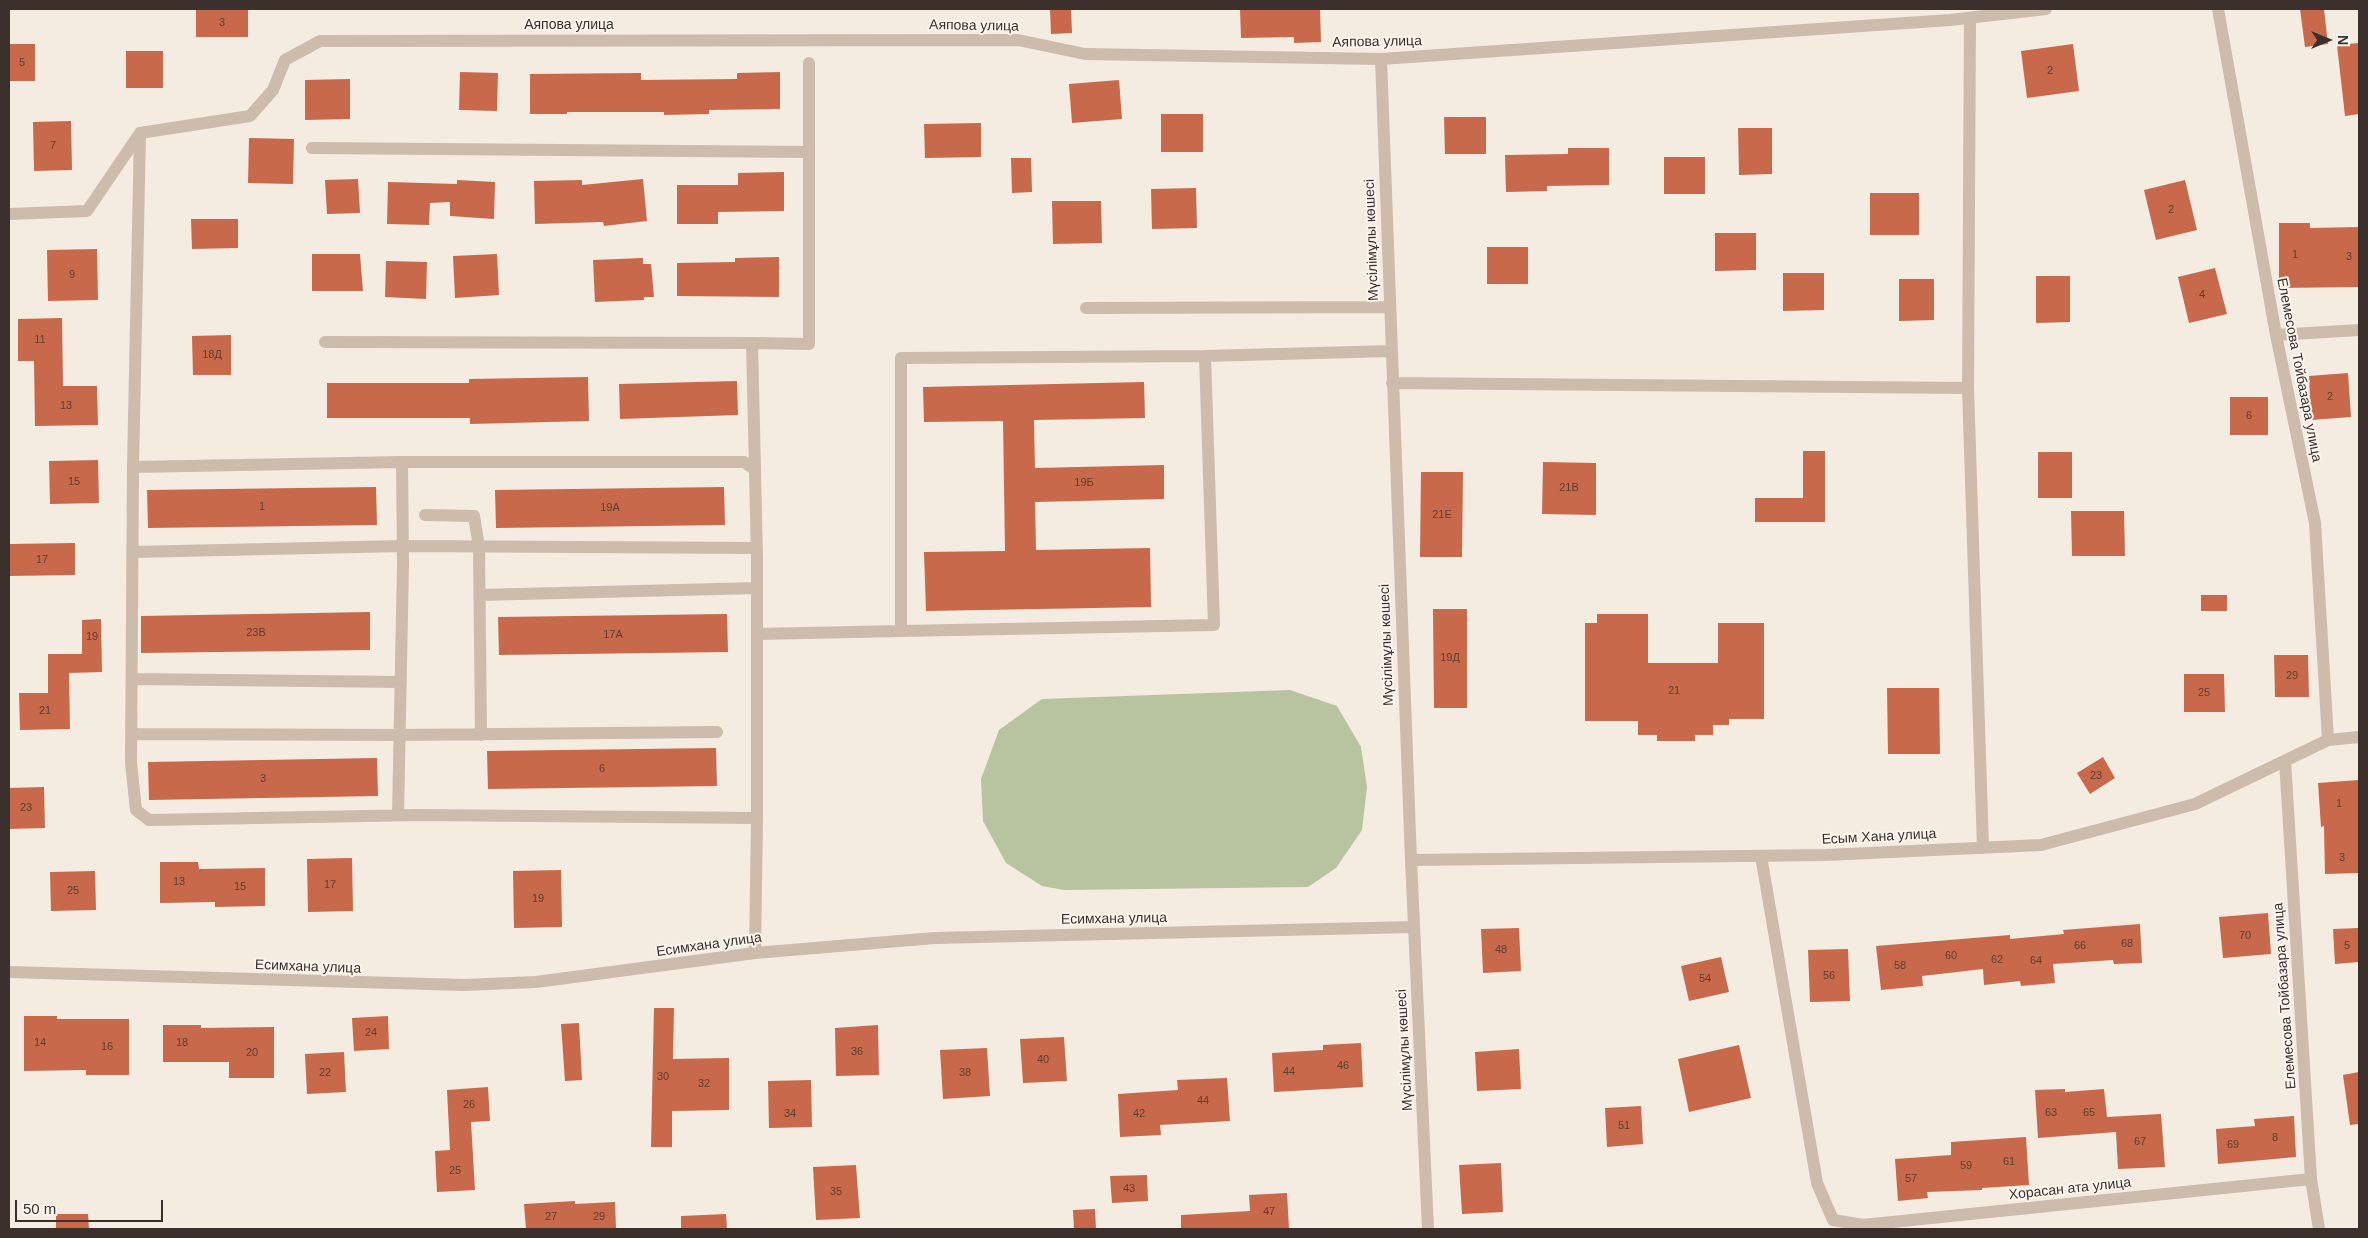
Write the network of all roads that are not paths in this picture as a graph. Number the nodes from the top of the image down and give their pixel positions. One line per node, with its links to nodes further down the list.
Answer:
1 (2046, 9): 3 (street, Аяпова улица)
2 (2218, 9): 13 (street, Елемесова Тойбазара улица)
3 (1970, 18): 4 (street, Аяпова улица); 19 (street)
4 (1381, 59): 6 (street, Аяпова улица); 10 (street, Мүсілімұлы көшесі)
5 (809, 63): 8 (street)
6 (140, 133): 9 (street); 21 (street)
7 (312, 148): 8 (street)
8 (809, 152): 15 (street)
9 (9, 214)
10 (1389, 307): 11 (street); 16 (street, Мүсілімұлы көшесі)
11 (1086, 308)
12 (2359, 330): 13 (street)
13 (2276, 335): 39 (street, Елемесова Тойбазара улица)
14 (325, 342): 15 (street)
15 (752, 343): 22 (street)
16 (1391, 351): 17 (street); 18 (street, Мүсілімұлы көшесі)
17 (1205, 356): 30 (street); 30 (street)
18 (1392, 383): 19 (street); 45 (street, Мүсілімұлы көшесі)
19 (1968, 388): 43 (street)
20 (402, 462): 21 (street); 22 (street); 24 (street)
21 (133, 467): 27 (street)
22 (755, 470): 26 (street)
23 (425, 514): 25 (street)
24 (403, 546): 25 (street); 27 (street); 33 (street)
25 (479, 547): 26 (street); 29 (street)
26 (757, 548): 28 (street)
27 (133, 552): 32 (street)
28 (757, 588): 29 (street); 31 (street)
29 (480, 595): 37 (street)
30 (902, 631): 31 (street)
31 (757, 634): 42 (street)
32 (132, 679): 33 (street); 35 (street)
33 (401, 682): 36 (street)
34 (717, 732): 37 (street)
35 (131, 734): 36 (street); 41 (street)
36 (399, 735): 37 (street); 41 (street)
37 (481, 735)
38 (2359, 737): 39 (street, Есым Хана улица)
39 (2328, 740): 40 (street, Есым Хана улица)
40 (2284, 761): 43 (street, Есым Хана улица); 49 (street, Елемесова Тойбазара улица)
41 (398, 815): 42 (street)
42 (757, 818): 47 (street)
43 (1984, 848): 44 (street, Есым Хана улица)
44 (1761, 856): 45 (street, Есым Хана улица); 49 (street, Хорасан ата улица)
45 (1410, 860): 46 (street, Мүсілімұлы көшесі)
46 (1414, 927): 47 (street, Есимхана улица); 50 (street, Мүсілімұлы көшесі)
47 (755, 953): 48 (street, Есимхана улица)
48 (9, 972)
49 (2311, 1179): 51 (street, Елемесова Тойбазара улица)
50 (1428, 1229)
51 (2320, 1229)

